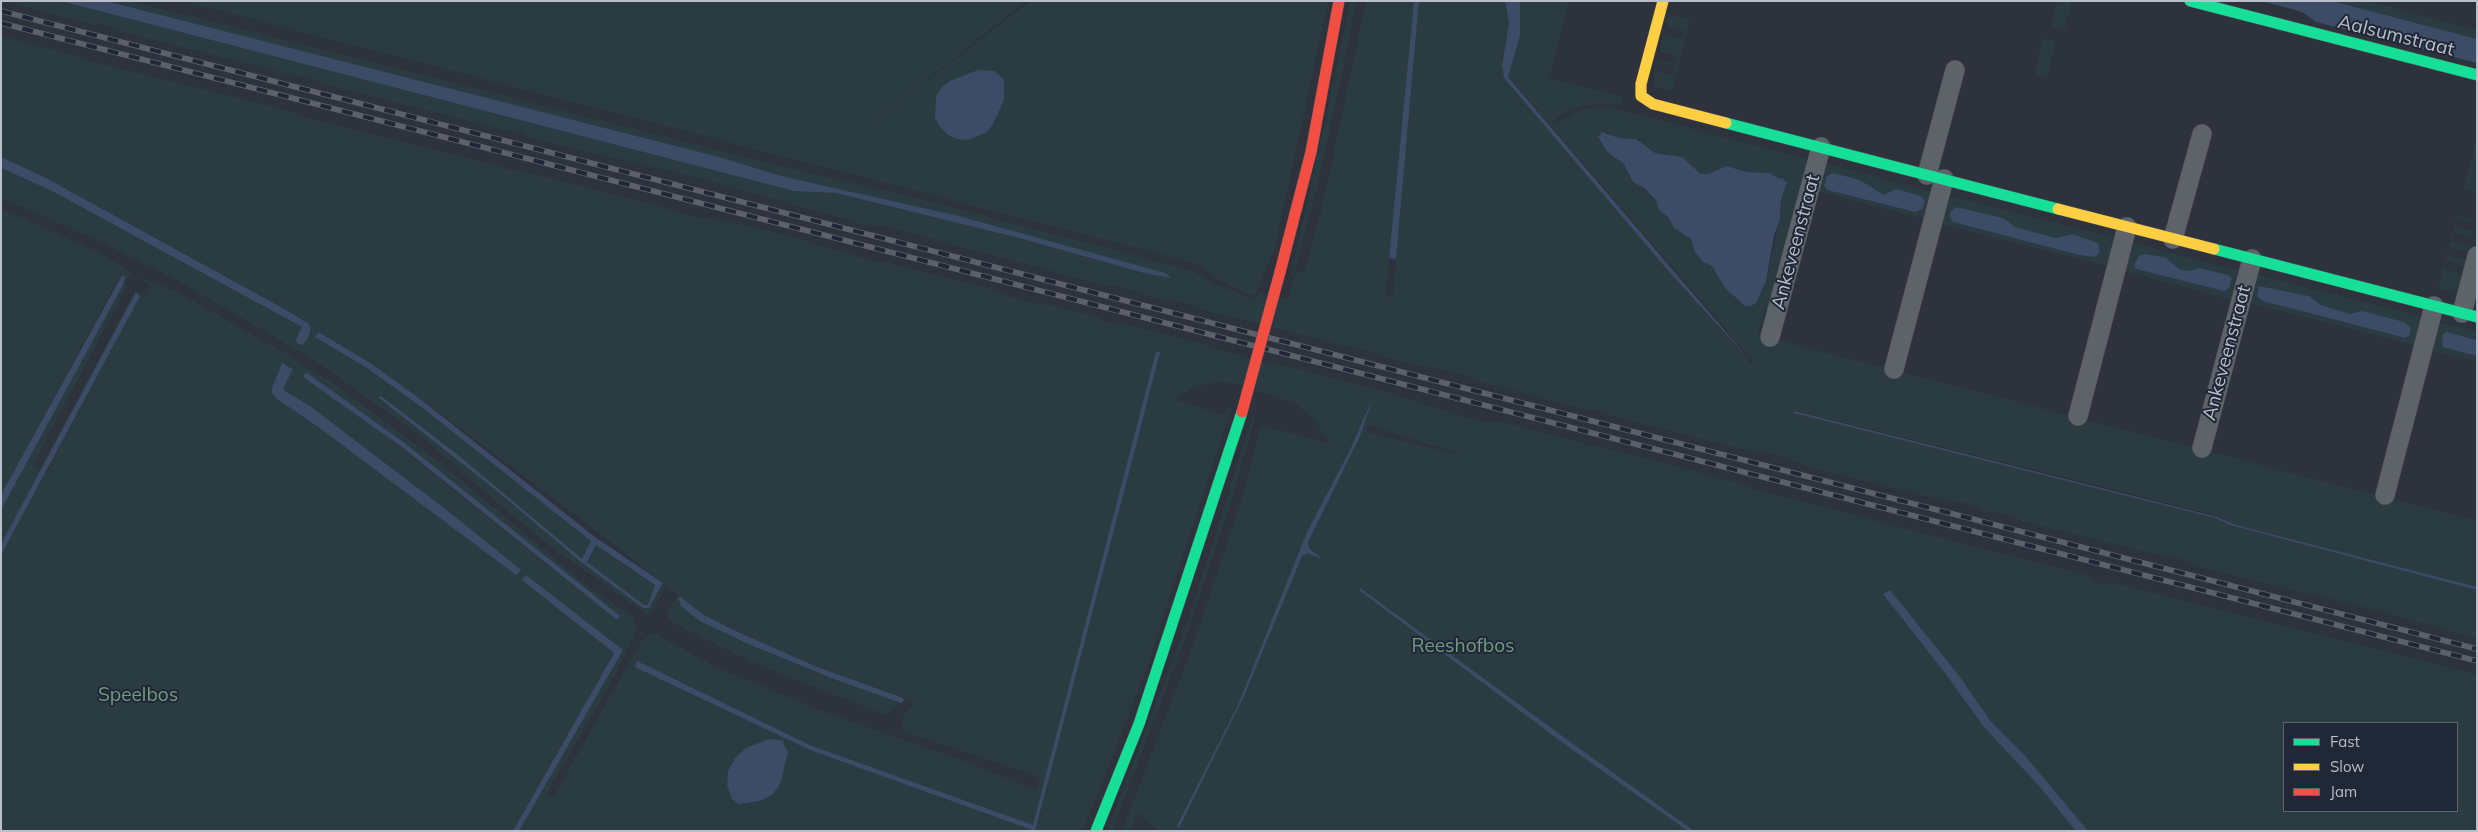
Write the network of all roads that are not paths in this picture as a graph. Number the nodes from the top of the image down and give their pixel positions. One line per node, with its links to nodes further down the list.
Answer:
1 (1339, 1): 20 (street, bridge)
2 (1663, 1): 7 (street, Ankeveenstraat)
3 (2190, 1): 5 (street, Aalsumstraat)
4 (1955, 70): 8 (street)
5 (2477, 75)
6 (2202, 134): 10 (street)
7 (1821, 147): 8 (street, Ankeveenstraat); 15 (street, Ankeveenstraat)
8 (1936, 177): 9 (street, Ankeveenstraat); 16 (street)
9 (2127, 226): 10 (street, Ankeveenstraat); 17 (street)
10 (2173, 238): 12 (street, Ankeveenstraat)
11 (2477, 256): 14 (street)
12 (2252, 259): 13 (street, Ankeveenstraat); 18 (street, Ankeveenstraat)
13 (2434, 306): 14 (street, Ankeveenstraat); 19 (street)
14 (2469, 315)
15 (1770, 337)
16 (1894, 369)
17 (2078, 416)
18 (2202, 448)
19 (2385, 495)
20 (1096, 831)

